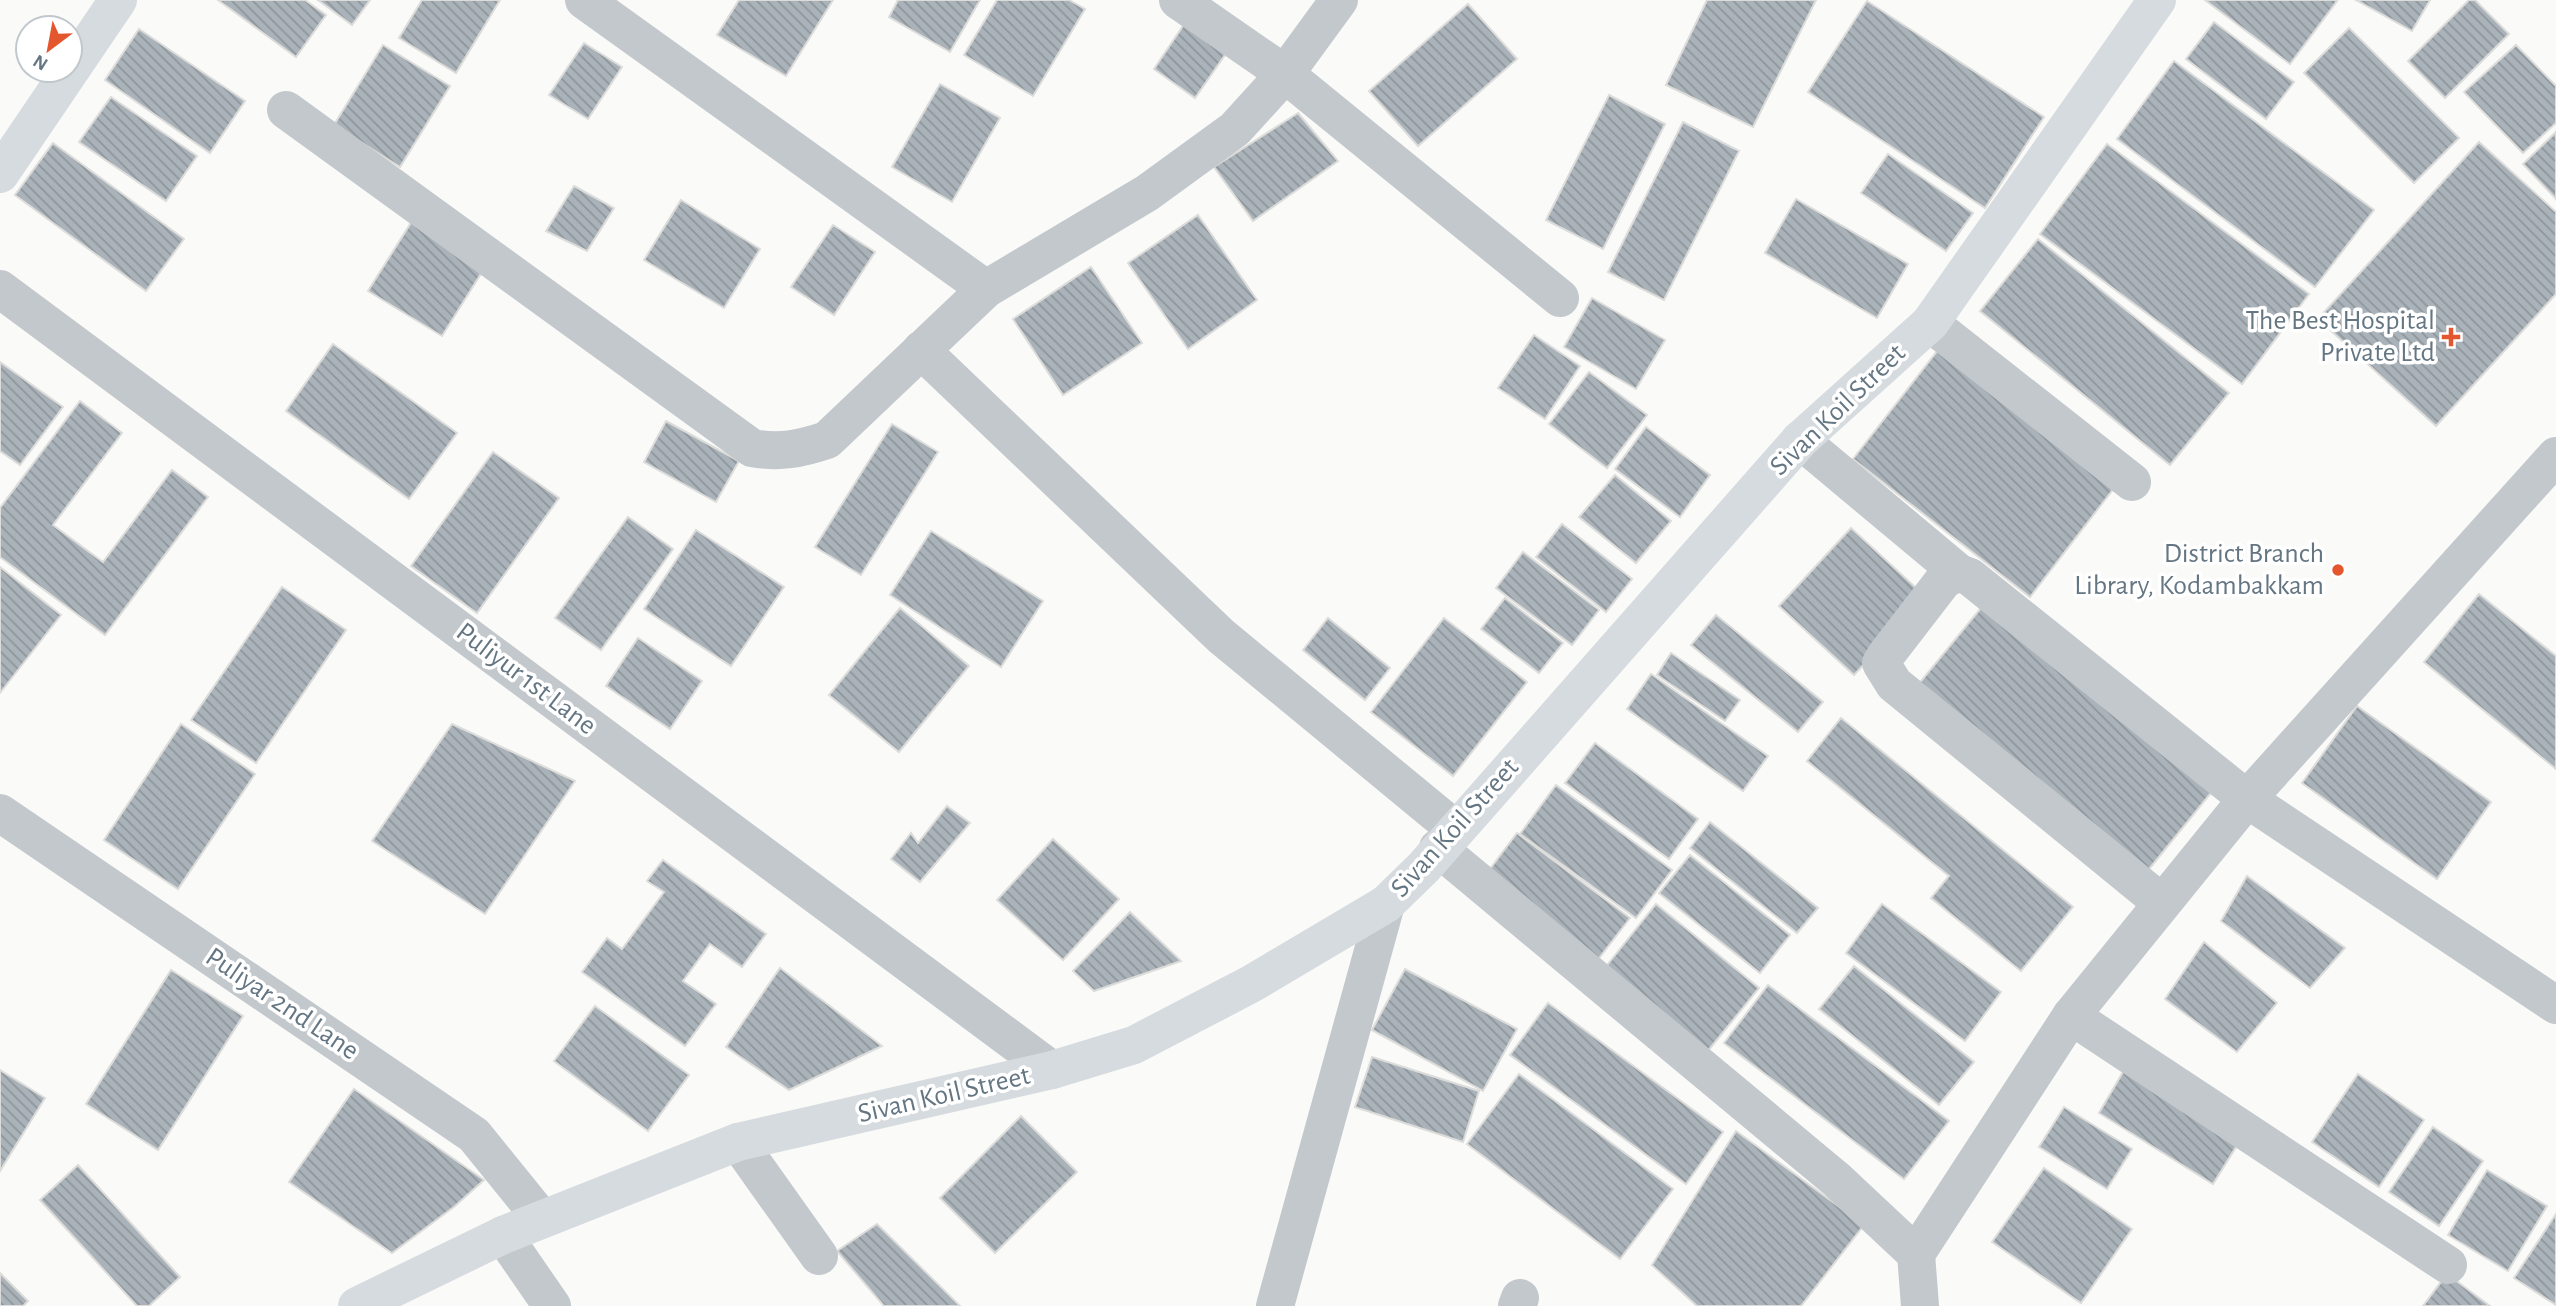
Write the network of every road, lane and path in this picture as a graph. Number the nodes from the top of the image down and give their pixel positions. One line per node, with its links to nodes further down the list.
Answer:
1 (118, 0): 8 (street)
2 (584, 0): 10 (street)
3 (1178, 0): 6 (street)
4 (1339, 0): 6 (street)
5 (2157, 0): 12 (street, Sivan Koil Street)
6 (1284, 74): 10 (street); 11 (street)
7 (285, 110): 13 (street)
8 (0, 174)
9 (0, 289): 25 (street, Puliyur 1st Lane)
10 (986, 289): 13 (street)
11 (1560, 298)
12 (1930, 323): 14 (street, Sivan Koil Street); 16 (street)
13 (920, 350): 20 (street)
14 (1800, 440): 17 (street); 20 (street, Sivan Koil Street)
15 (2556, 456): 18 (street)
16 (2132, 482)
17 (1958, 572): 18 (street); 21 (street)
18 (2247, 799): 21 (street); 23 (street)
19 (0, 813): 27 (street, Puliyar 2nd Lane)
20 (1446, 839): 22 (street, Sivan Koil Street); 29 (street)
21 (2162, 903): 24 (street)
22 (1386, 904): 25 (street, Sivan Koil Street); 34 (street)
23 (2556, 1005)
24 (2071, 1016): 29 (street); 31 (street)
25 (1052, 1070): 26 (street, Sivan Koil Street)
26 (738, 1142): 27 (street, Sivan Koil Street); 30 (street)
27 (542, 1219): 28 (street, Sivan Koil Street)
28 (503, 1236): 32 (street, Sivan Koil Street); 33 (street)
29 (1916, 1254): 35 (street)
30 (819, 1256)
31 (2448, 1265)
32 (357, 1306)
33 (552, 1306)
34 (1275, 1306)
35 (1920, 1306)

